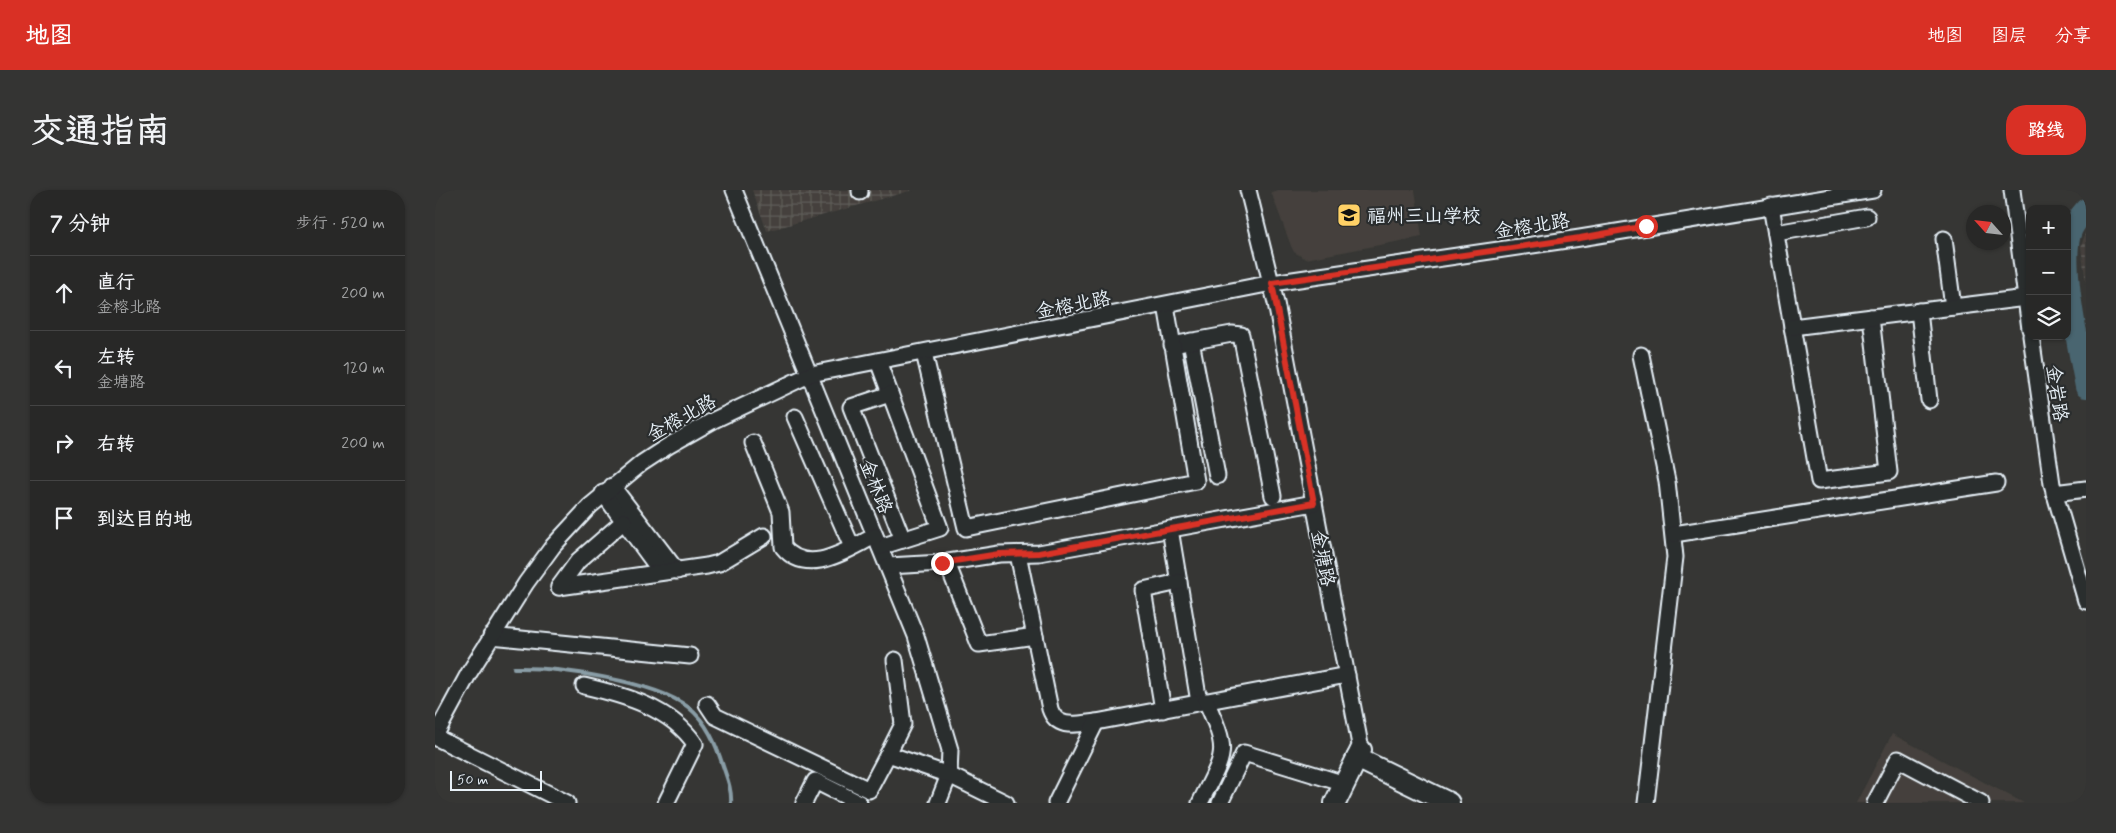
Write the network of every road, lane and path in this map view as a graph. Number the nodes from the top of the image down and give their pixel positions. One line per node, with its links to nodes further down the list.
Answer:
1 (734, 190): 22 (street, 金林路)
2 (1248, 190): 9 (street, 金塘路)
3 (1873, 190): 5 (street, 金榕北路)
4 (2012, 190): 10 (street)
5 (1771, 206): 7 (street); 9 (street, 金榕北路)
6 (1867, 217): 7 (street)
7 (1776, 233): 15 (street)
8 (1944, 239): 12 (street)
9 (1272, 283): 11 (street, 金榕北路); 33 (street, 金塘路)
10 (2026, 298): 12 (street)
11 (1165, 305): 18 (street); 19 (street, 金榕北路)
12 (1953, 307): 13 (street)
13 (1919, 311): 14 (street); 24 (street)
14 (1871, 317): 15 (street); 15 (street)
15 (1792, 327)
16 (2031, 340): 31 (street, 金岩路)
17 (1191, 341): 18 (street); 27 (street); 32 (street)
18 (1172, 345): 19 (street)
19 (924, 353): 21 (street, 金榕北路)
20 (1641, 355): 36 (street)
21 (877, 361): 22 (street, 金榕北路); 23 (street)
22 (811, 374): 30 (street, 金榕北路); 39 (street, 金林路)
23 (890, 394): 38 (street); 38 (street)
24 (1929, 400)
25 (795, 417): 40 (street)
26 (753, 443): 40 (street)
27 (1217, 476)
28 (1996, 483): 36 (street)
29 (2086, 489): 31 (street)
30 (608, 490): 34 (street); 44 (street); 48 (street, 金榕北路)
31 (2055, 493): 47 (street, 金岩路)
32 (1273, 496)
33 (1314, 503): 35 (street); 52 (street, 金塘路)
34 (624, 521): 45 (street); 45 (street)
35 (1170, 529): 41 (street); 46 (street)
36 (1674, 534): 76 (street)
37 (764, 536): 44 (street)
38 (903, 540): 39 (street)
39 (878, 541): 40 (street); 43 (street, 金林路)
40 (852, 547)
41 (1018, 554): 42 (street); 49 (street)
42 (947, 563): 43 (street); 49 (street)
43 (888, 566): 61 (street, 金林路)
44 (677, 571): 45 (street)
45 (661, 572)
46 (1179, 582): 54 (street); 56 (street)
47 (2086, 601)
48 (491, 636): 50 (street); 58 (street, 金榕北路)
49 (1035, 636): 57 (street)
50 (691, 656)
51 (895, 660): 59 (street)
52 (1347, 675): 54 (street); 60 (street, 金塘路)
53 (584, 686): 64 (street)
54 (1202, 702): 56 (street); 70 (street)
55 (707, 704): 59 (street)
56 (1163, 710): 57 (street)
57 (1096, 722): 69 (street)
58 (435, 737): 62 (street)
59 (888, 754): 61 (street)
60 (1357, 766): 71 (street); 72 (main road); 73 (main road); 74 (main road); 75 (main road)
61 (949, 775): 67 (street, 金林路); 68 (street)
62 (549, 799): 63 (street)
63 (567, 803)
64 (666, 803)
65 (804, 803): 66 (street)
66 (859, 803)
67 (938, 803)
68 (1006, 803)
69 (1056, 803)
70 (1200, 803)
71 (1220, 803)
72 (1335, 803)
73 (1350, 803)
74 (1421, 803)
75 (1449, 803)
76 (1646, 803)
77 (1875, 803): 78 (street)
78 (1981, 803)

